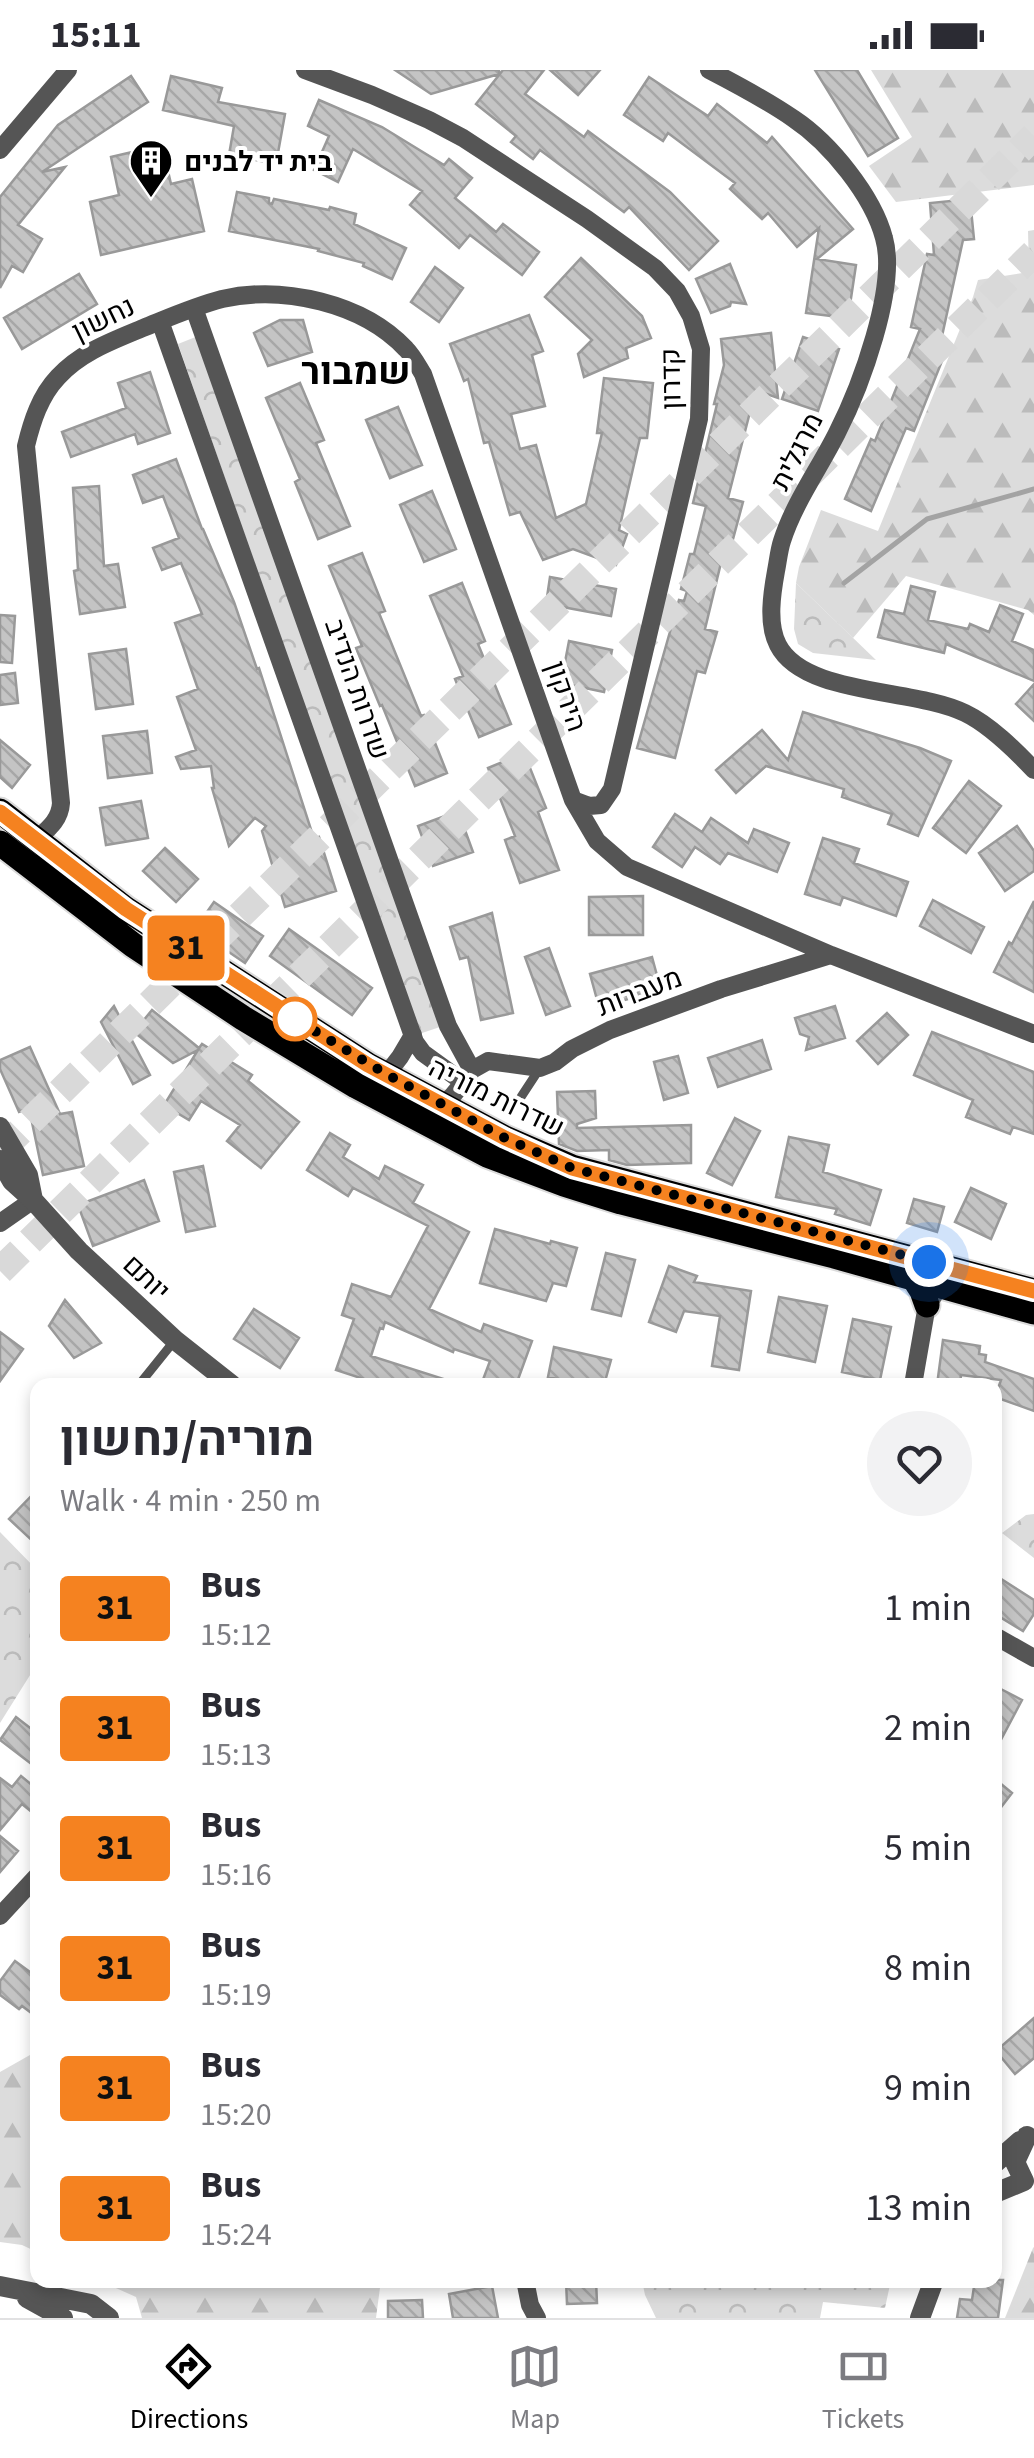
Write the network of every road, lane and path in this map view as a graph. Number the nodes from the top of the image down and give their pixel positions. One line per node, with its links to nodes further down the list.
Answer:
1 (68, 70): 4 (street)
2 (305, 70): 7 (street, קדרון)
3 (709, 70): 6 (street, מרגלית)
4 (0, 150)
5 (177, 315): 7 (street, הירקון); 9 (street, נחשון); 13 (street); 16 (street, שדרות הנדיב)
6 (1034, 770)
7 (573, 800): 11 (street, הירקון)
8 (0, 812): 9 (main road, שדרות מוריה)
9 (37, 840): 15 (main road, שדרות מוריה)
10 (0, 842): 19 (main road, שדרות מוריה)
11 (831, 955): 12 (street, הירקון); 14 (street, מעברות)
12 (1034, 1034)
13 (413, 1035): 15 (street); 16 (street)
14 (540, 1068): 16 (street); 17 (lane)
15 (386, 1074): 18 (main road, שדרות מוריה)
16 (468, 1076): 18 (street)
17 (521, 1098)
18 (444, 1105): 19 (street); 24 (main road, שדרות מוריה)
19 (404, 1111): 26 (main road, שדרות מוריה)
20 (0, 1127): 22 (street, יותם)
21 (0, 1160): 22 (street, יותם)
22 (33, 1200): 23 (street); 28 (street, יותם)
23 (0, 1223)
24 (976, 1275): 25 (main road, שדרות מוריה); 26 (street)
25 (1034, 1290)
26 (934, 1295): 27 (main road, שדרות מוריה); 31 (street)
27 (1034, 1312)
28 (174, 1340): 29 (lane); 30 (street, יותם)
29 (144, 1378)
30 (223, 1378)
31 (914, 1378)
32 (1002, 1640): 33 (street)
33 (1034, 1658)
34 (30, 1884): 35 (street)
35 (0, 1916)
36 (1030, 2133): 37 (street); 38 (street); 40 (street)
37 (1002, 2142)
38 (1002, 2158)
39 (1002, 2168): 40 (street)
40 (1029, 2184): 41 (street)
41 (1002, 2191)
42 (4, 2286): 45 (street); 46 (street)
43 (527, 2288): 47 (street)
44 (931, 2288): 48 (street)
45 (63, 2318)
46 (109, 2318)
47 (537, 2318)
48 (920, 2318)

